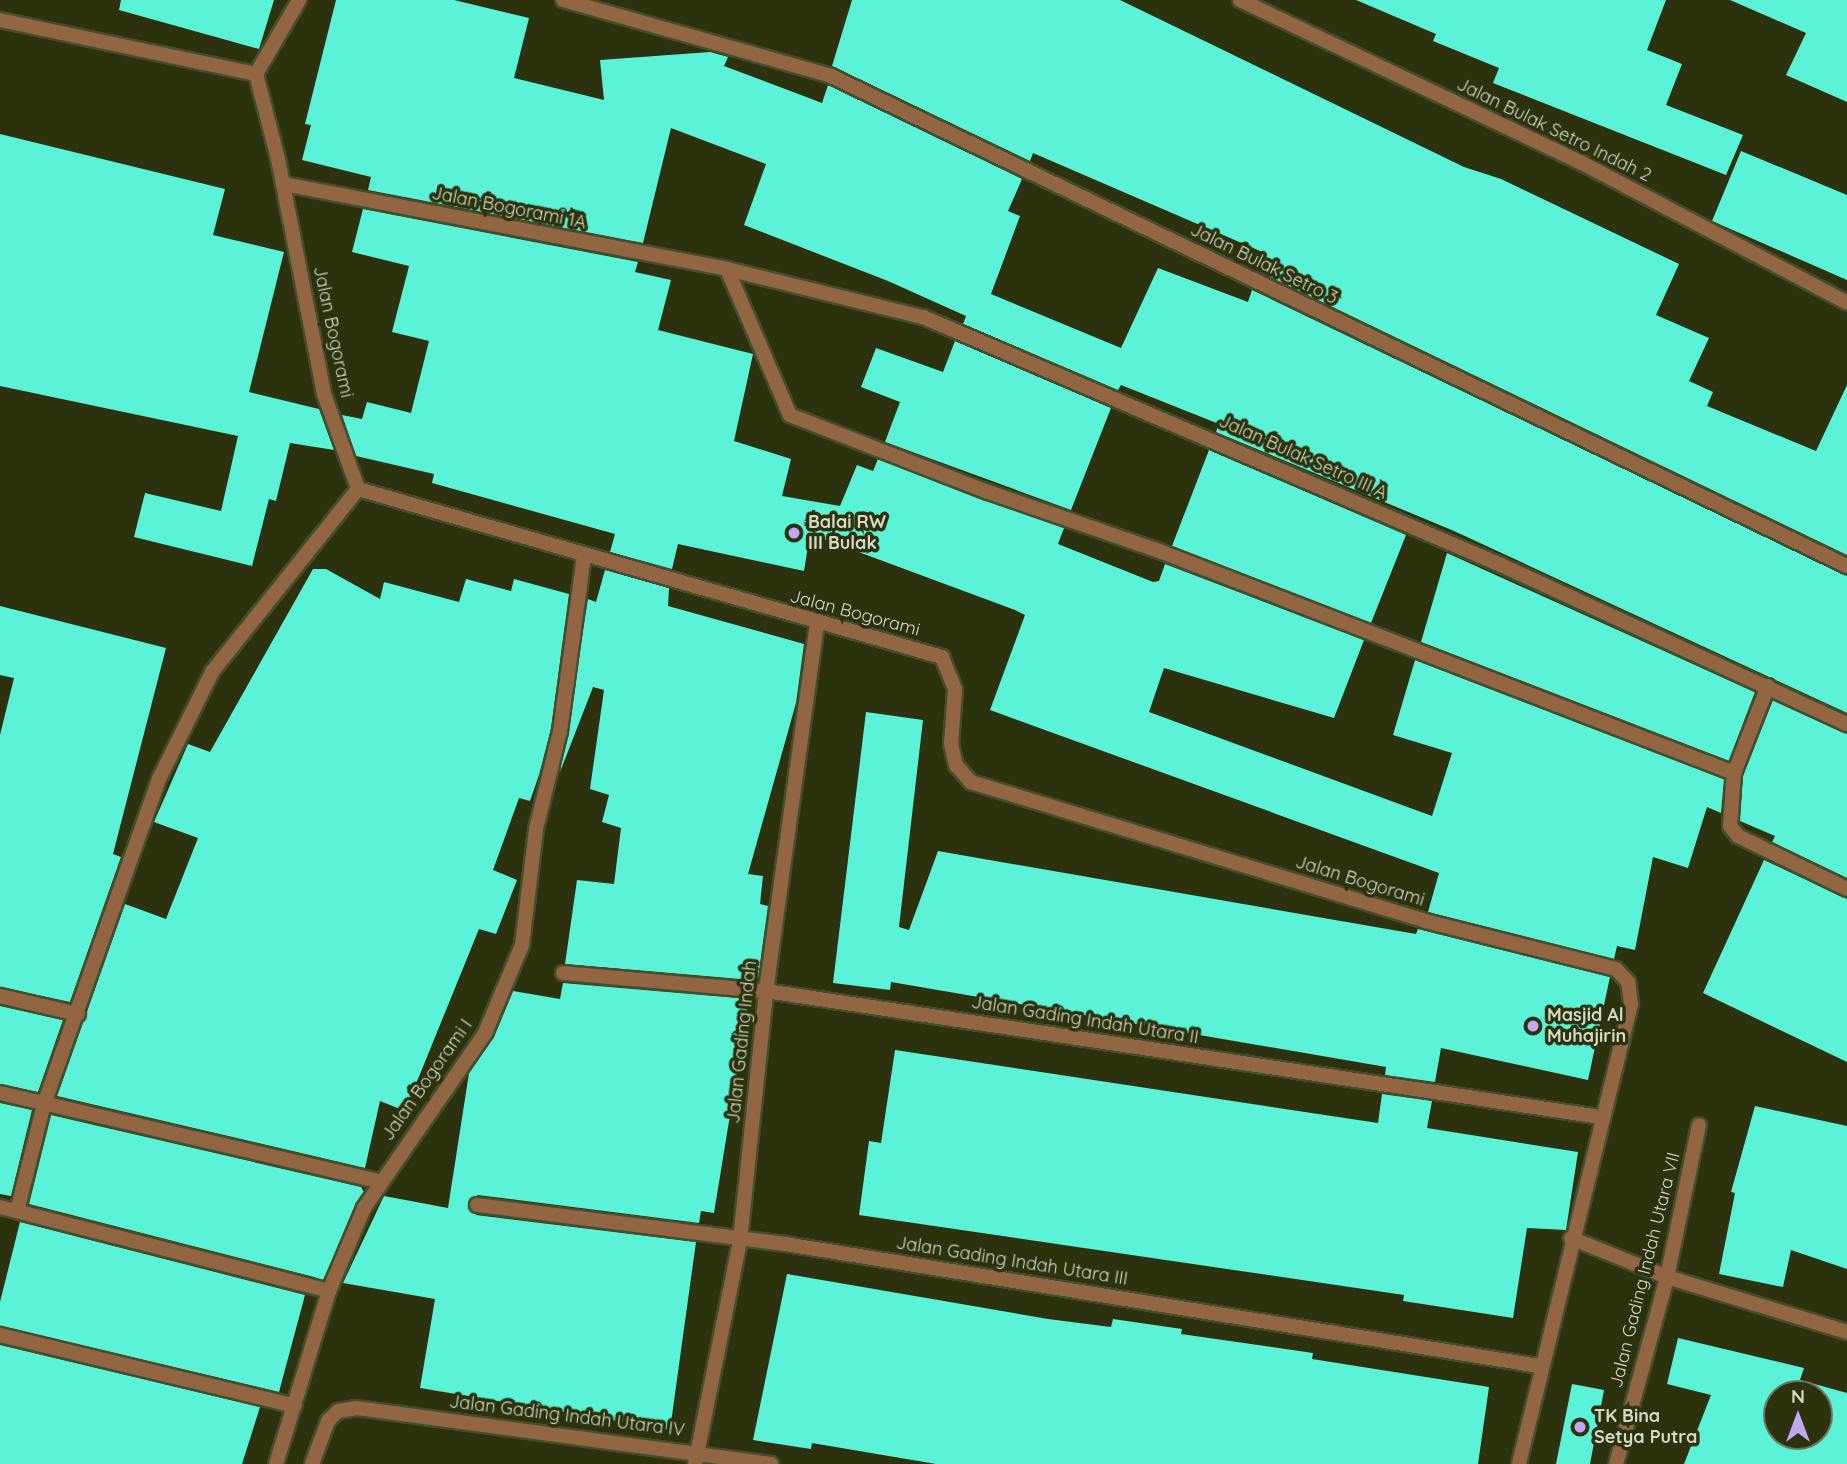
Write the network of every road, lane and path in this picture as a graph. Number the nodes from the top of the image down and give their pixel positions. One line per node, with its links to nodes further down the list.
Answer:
1 (299, 0): 5 (street)
2 (564, 0): 11 (street, Jalan Bulak Setro 3)
3 (1240, 0): 8 (street, Jalan Bulak Setro Indah 2)
4 (0, 20): 5 (street)
5 (256, 74): 6 (street, Jalan Bogorami)
6 (283, 184): 7 (street, Jalan Bogorami 1A); 9 (street, Jalan Bogorami)
7 (727, 269): 13 (street, Jalan Bulak Setro III A); 15 (street)
8 (1847, 303)
9 (358, 489): 10 (street, Jalan Bogorami); 20 (street)
10 (584, 555): 12 (street, Jalan Bogorami); 25 (street, Jalan Bogorami I)
11 (1847, 566)
12 (817, 623): 18 (street, Jalan Gading Indah); 23 (street, Jalan Bogorami)
13 (1768, 686): 14 (street, Jalan Bulak Setro III A); 15 (street)
14 (1847, 724)
15 (1734, 773): 16 (street)
16 (1847, 889)
17 (563, 973): 18 (street, Jalan Gading Indah Utara II)
18 (766, 990): 23 (street, Jalan Gading Indah Utara II); 30 (street, Jalan Gading Indah)
19 (0, 996): 20 (street)
20 (78, 1014): 22 (street)
21 (0, 1093): 22 (street)
22 (44, 1104): 25 (street); 28 (street)
23 (1600, 1117): 29 (street)
24 (1699, 1125): 31 (street, Jalan Gading Indah Utara VII)
25 (381, 1182): 32 (street, Jalan Bogorami I)
26 (477, 1205): 30 (street, Jalan Gading Indah Utara III)
27 (0, 1207): 28 (street)
28 (17, 1211): 32 (street)
29 (1572, 1238): 31 (street); 35 (street)
30 (740, 1240): 35 (street, Jalan Gading Indah Utara III); 37 (street, Jalan Gading Indah)
31 (1667, 1277): 33 (street); 42 (street, Jalan Gading Indah Utara VII)
32 (329, 1291): 36 (street, Jalan Bogorami I)
33 (1847, 1332)
34 (0, 1335): 36 (street)
35 (1539, 1366): 41 (street)
36 (295, 1406): 38 (street, Jalan Bogorami I)
37 (696, 1458): 39 (street, Jalan Gading Indah Utara IV); 40 (street, Jalan Gading Indah Utara IV)
38 (276, 1464)
39 (312, 1464)
40 (771, 1464)
41 (1519, 1464)
42 (1616, 1464)

